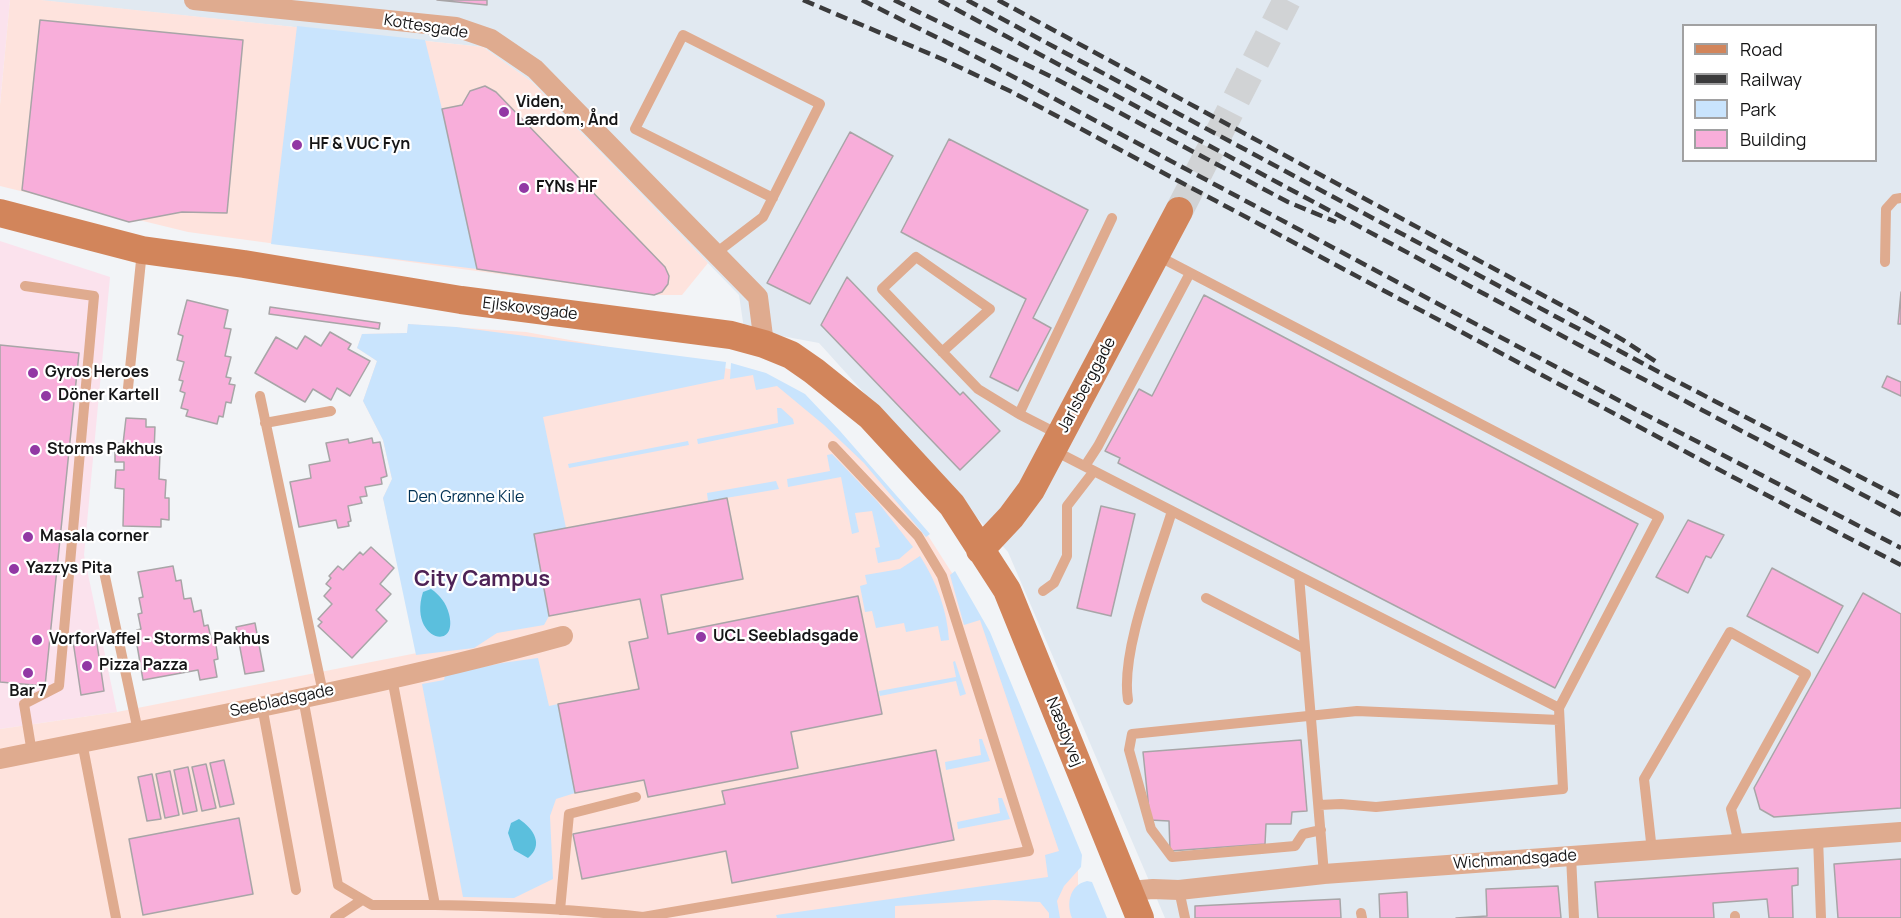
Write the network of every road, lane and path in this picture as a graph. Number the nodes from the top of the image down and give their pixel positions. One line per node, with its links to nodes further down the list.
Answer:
1 (194, 0): 8 (street, Kottesgade)
2 (773, 198): 2 (lane); 8 (lane)
3 (1901, 198): 10 (lane)
4 (1179, 211): 9 (street, Jarlsberggade)
5 (0, 213): 7 (street, Ejlskovsgade)
6 (1112, 218): 18 (lane)
7 (142, 250): 13 (street, Ejlskovsgade); 15 (lane)
8 (716, 253): 13 (street, Kottesgade)
9 (1155, 255): 11 (lane); 20 (street, Jarlsberggade)
10 (1885, 262)
11 (1190, 273): 22 (lane); 36 (lane)
12 (25, 286): 41 (lane)
13 (764, 344): 24 (street, Ejlskovsgade)
14 (942, 352): 14 (lane); 18 (lane)
15 (128, 388)
16 (260, 396): 19 (lane)
17 (331, 411): 19 (lane)
18 (1019, 414): 20 (lane)
19 (265, 423): 32 (lane)
20 (1057, 443): 22 (lane); 24 (street, Jarlsberggade)
21 (833, 446): 57 (lane)
22 (1089, 469): 23 (lane); 27 (lane)
23 (1172, 511): 26 (lane); 34 (lane)
24 (980, 550): 54 (street, Næsbyvej)
25 (103, 567): 39 (lane)
26 (1299, 576): 30 (lane); 36 (lane)
27 (1043, 591)
28 (1206, 598): 30 (lane)
29 (563, 636): 31 (street, Seebladsgade)
30 (1305, 649): 37 (lane)
31 (392, 678): 32 (street, Seebladsgade); 56 (lane)
32 (323, 693): 33 (street, Seebladsgade)
33 (303, 698): 35 (street, Seebladsgade); 55 (lane)
34 (1128, 700)
35 (262, 706): 39 (street, Seebladsgade); 53 (lane)
36 (1558, 708): 38 (lane)
37 (1311, 715): 38 (lane); 44 (lane); 45 (lane)
38 (1559, 720): 44 (lane)
39 (138, 731): 40 (street, Seebladsgade)
40 (82, 742): 41 (street, Seebladsgade); 58 (lane)
41 (32, 753): 42 (street, Seebladsgade)
42 (0, 759)
43 (636, 797): 57 (lane)
44 (1319, 805): 45 (lane)
45 (1321, 830): 51 (lane)
46 (1901, 832): 47 (street, Wichmandsgade)
47 (1818, 838): 48 (street, Wichmandsgade); 63 (lane)
48 (1739, 844): 49 (street, Wichmandsgade); 49 (lane)
49 (1652, 850): 50 (street, Wichmandsgade)
50 (1571, 856): 51 (street, Wichmandsgade); 62 (lane)
51 (1324, 874): 52 (street, Wichmandsgade)
52 (1179, 890): 54 (street, Wichmandsgade); 61 (lane)
53 (296, 891)
54 (1129, 891): 60 (street, Næsbyvej)
55 (362, 900): 56 (lane); 59 (lane)
56 (435, 905): 57 (lane)
57 (560, 910)
58 (116, 918)
59 (335, 918)
60 (1140, 918)
61 (1185, 918)
62 (1574, 918)
63 (1821, 918)

